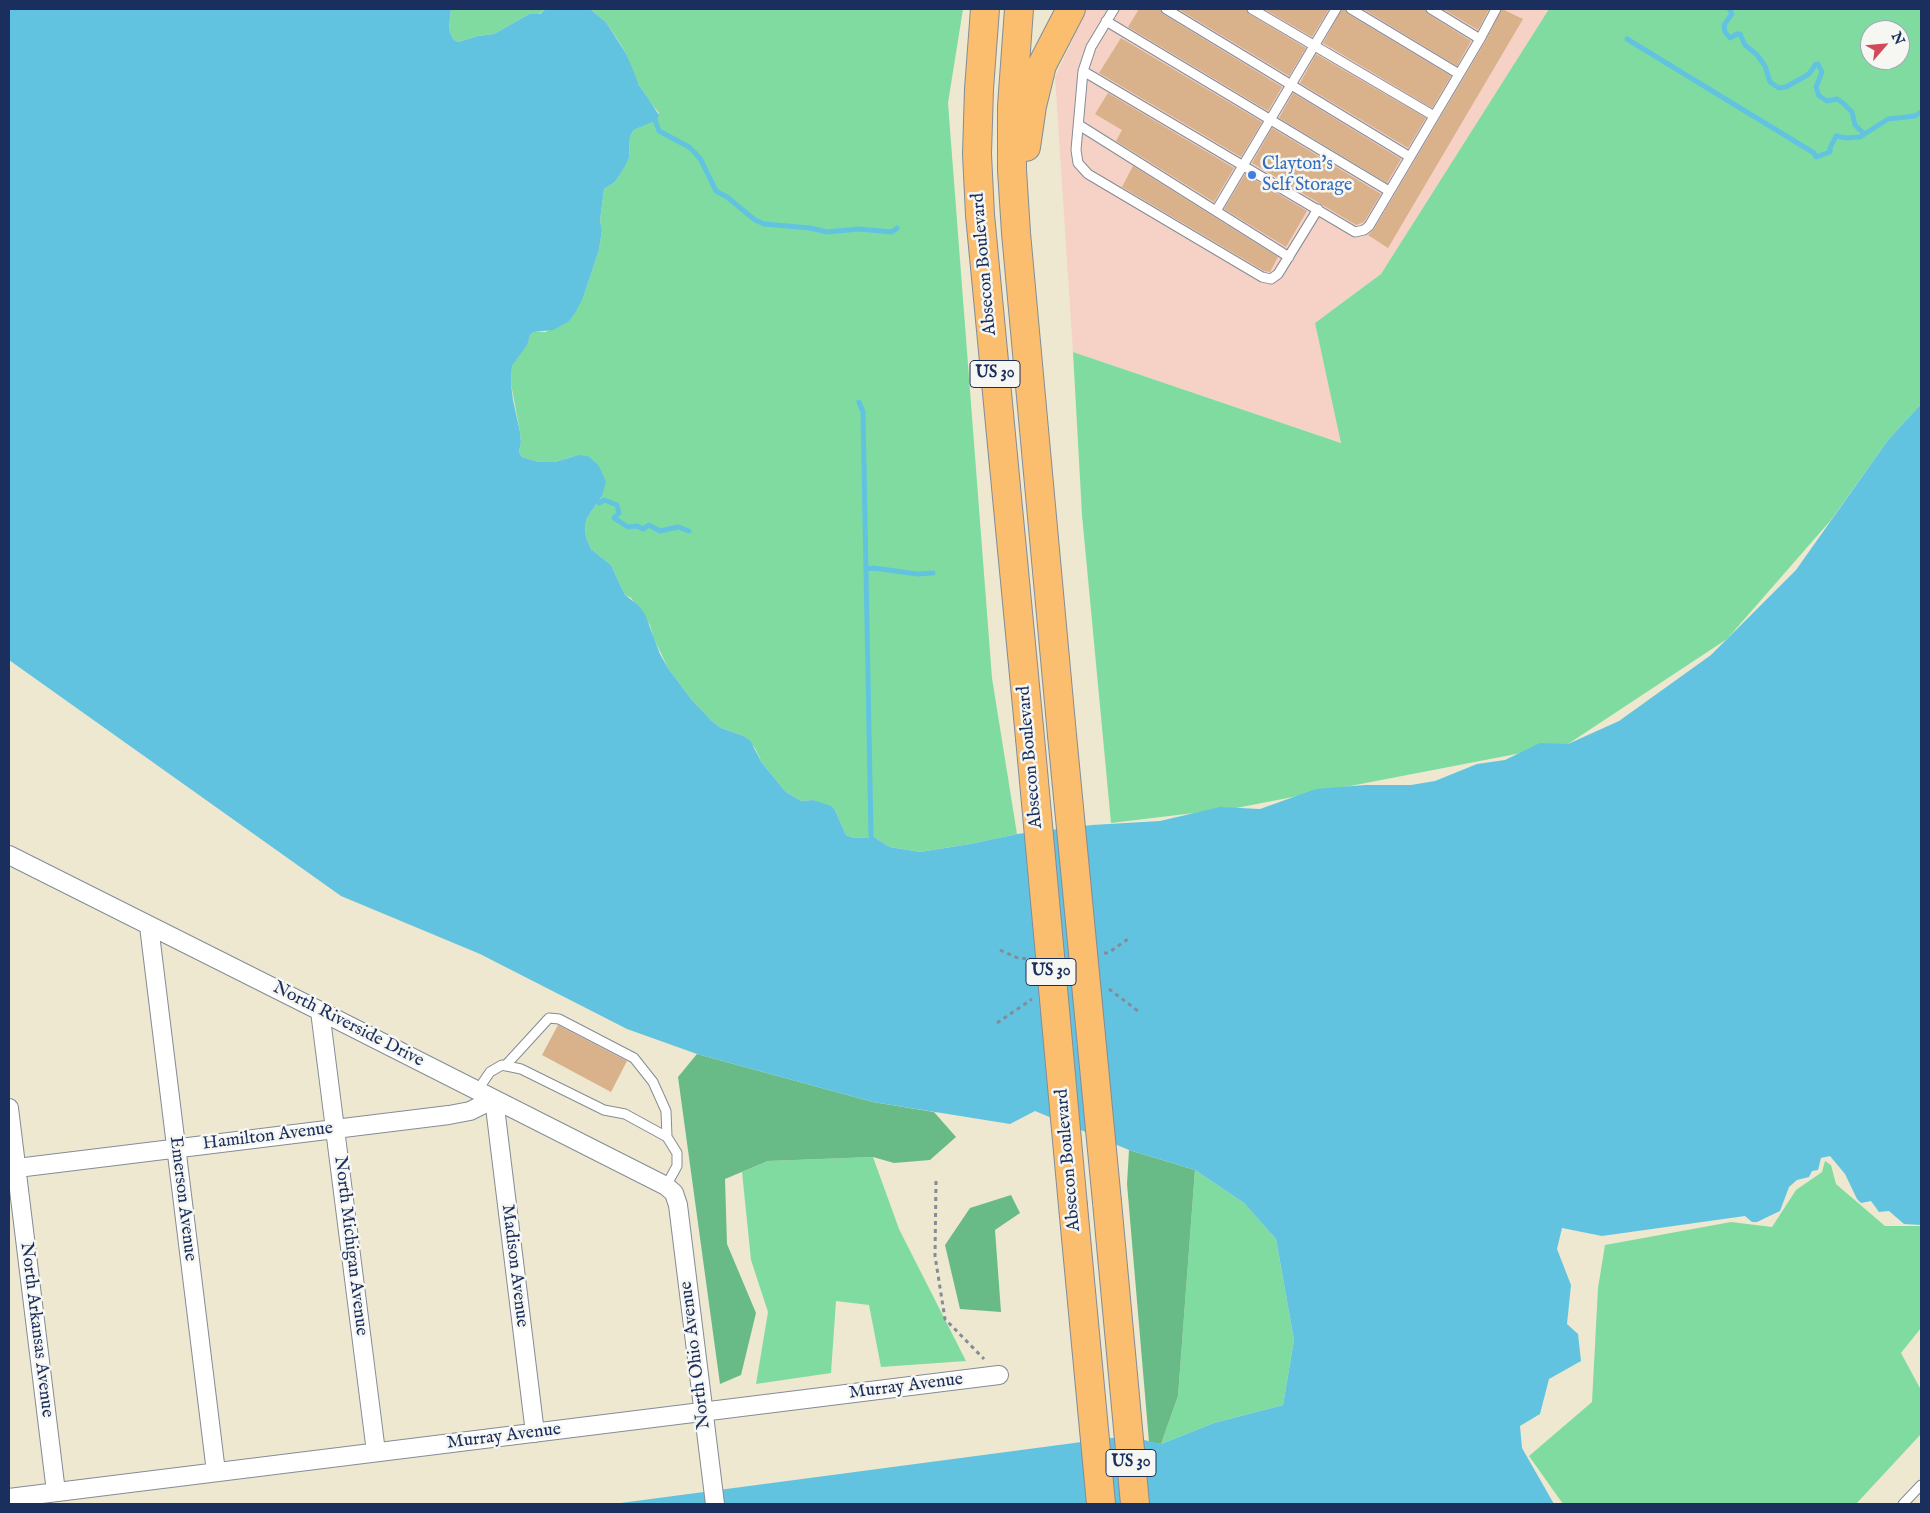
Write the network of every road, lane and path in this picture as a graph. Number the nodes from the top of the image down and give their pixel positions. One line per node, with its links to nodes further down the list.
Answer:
1 (985, 9): 49 (highway, Absecon Boulevard / US 30, bridge)
2 (1019, 9): 25 (highway, Absecon Boulevard / US 30)
3 (1071, 9): 25 (highway)
4 (1114, 9): 11 (lane)
5 (1166, 9): 16 (lane)
6 (1252, 9): 13 (lane)
7 (1336, 9): 13 (lane)
8 (1351, 9): 15 (lane)
9 (1431, 9): 12 (lane)
10 (1496, 9): 12 (lane)
11 (1106, 22): 14 (lane); 18 (lane)
12 (1480, 39): 15 (lane)
13 (1314, 46): 16 (lane); 17 (lane)
14 (1083, 71): 19 (lane); 21 (lane)
15 (1459, 74): 17 (lane)
16 (1291, 84): 18 (lane); 20 (lane)
17 (1434, 116): 20 (lane)
18 (1270, 119): 21 (lane); 22 (lane)
19 (1079, 125): 24 (lane); 26 (lane)
20 (1410, 157): 22 (lane)
21 (1243, 165): 23 (lane); 24 (lane)
22 (1389, 191): 23 (lane)
23 (1318, 210): 26 (lane)
24 (1216, 211): 26 (lane)
25 (1016, 233): 50 (highway, Absecon Boulevard / US 30, bridge)
26 (1289, 257)
27 (9, 855): 28 (street, North Riverside Drive)
28 (149, 926): 29 (street, North Riverside Drive); 36 (street, Emerson Avenue)
29 (320, 1011): 31 (street, North Riverside Drive); 34 (street, North Michigan Avenue)
30 (505, 1066): 31 (lane); 35 (lane); 35 (lane)
31 (476, 1091): 32 (street, North Riverside Drive)
32 (494, 1099): 34 (street, Hamilton Avenue); 39 (street, North Riverside Drive); 42 (street, Madison Avenue)
33 (9, 1108): 37 (street, North Arkansas Avenue)
34 (336, 1129): 36 (street, Hamilton Avenue); 43 (street, North Michigan Avenue)
35 (667, 1137): 39 (lane)
36 (176, 1148): 37 (street, Hamilton Avenue); 44 (street, Emerson Avenue)
37 (12, 1168): 46 (street, North Arkansas Avenue)
38 (936, 1181): 40 (path)
39 (666, 1186): 41 (street, North Ohio Avenue)
40 (999, 1375): 41 (street, Murray Avenue)
41 (703, 1413): 42 (street, Murray Avenue); 47 (street, North Ohio Avenue)
42 (536, 1433): 43 (street, Murray Avenue)
43 (376, 1452): 44 (street, Murray Avenue)
44 (216, 1472): 46 (street, Murray Avenue)
45 (1921, 1485): 51 (lane)
46 (56, 1492): 48 (street, Murray Avenue)
47 (714, 1497)
48 (9, 1498)
49 (1101, 1504)
50 (1135, 1504)
51 (1904, 1504)

